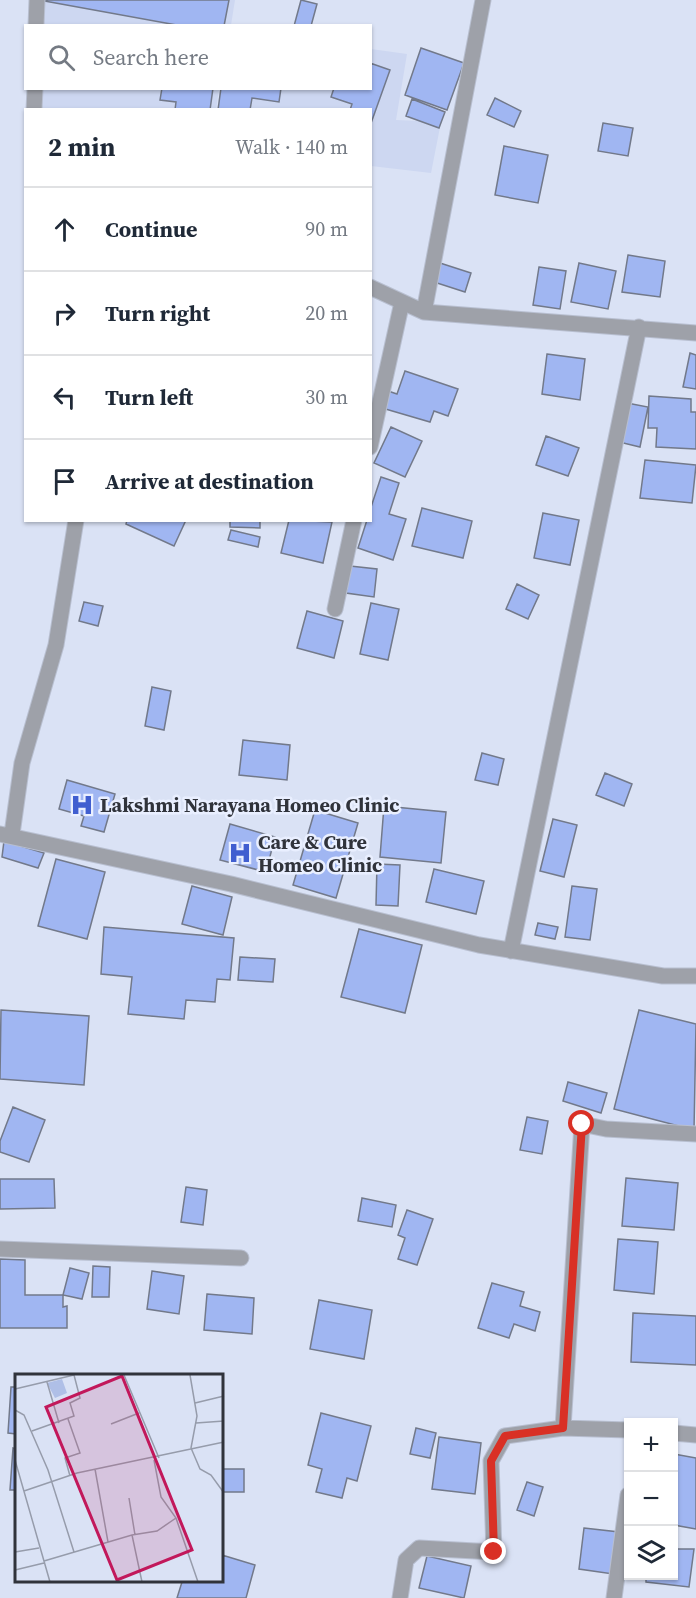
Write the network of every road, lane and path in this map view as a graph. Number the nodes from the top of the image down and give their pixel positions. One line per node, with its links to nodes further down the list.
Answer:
1 (37, 0): 3 (street)
2 (483, 0): 8 (street)
3 (36, 24)
4 (35, 90): 5 (street)
5 (34, 108)
6 (372, 288): 7 (street)
7 (402, 302): 8 (street); 11 (street)
8 (424, 312): 9 (street)
9 (639, 327): 10 (street); 16 (street)
10 (696, 333)
11 (372, 438)
12 (76, 522): 15 (street)
13 (354, 522): 14 (street)
14 (335, 609)
15 (6, 834): 16 (street)
16 (511, 951): 17 (street)
17 (696, 976)
18 (696, 1134): 21 (street)
19 (0, 1249): 20 (street)
20 (242, 1258)
21 (563, 1428): 22 (street); 26 (street)
22 (624, 1430)
23 (678, 1433): 24 (street)
24 (696, 1435)
25 (624, 1524): 27 (street)
26 (400, 1598)
27 (614, 1598)

